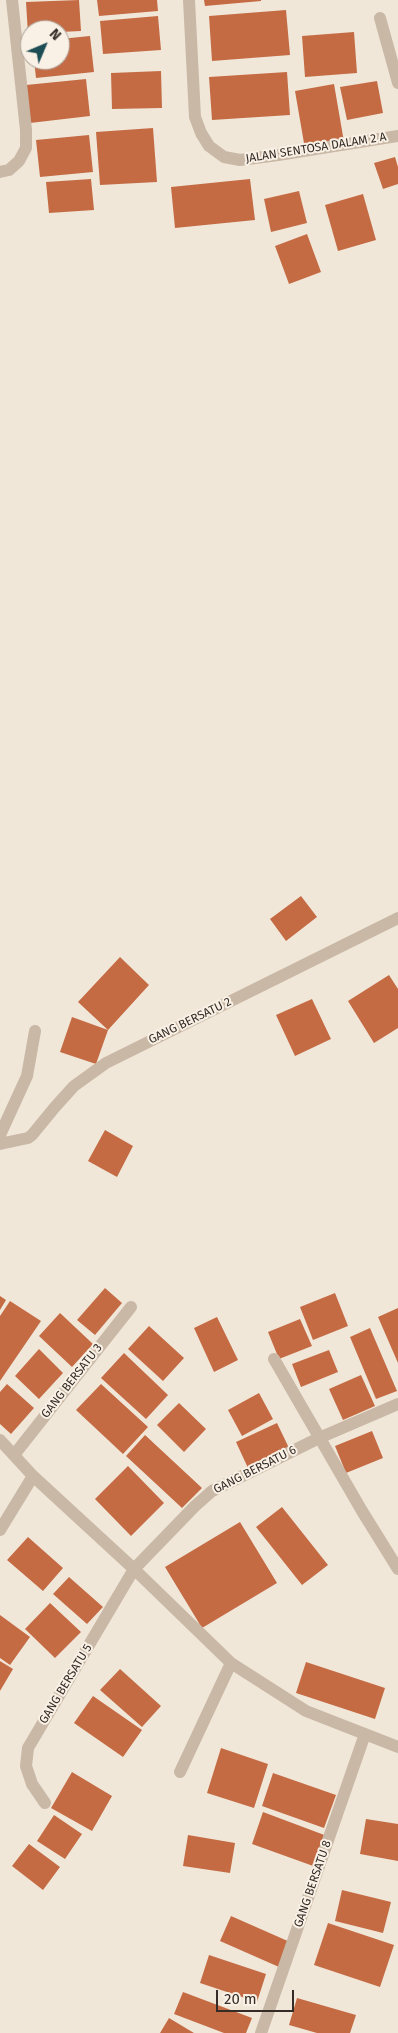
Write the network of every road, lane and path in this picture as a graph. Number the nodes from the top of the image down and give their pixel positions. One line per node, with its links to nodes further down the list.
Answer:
1 (12, 0): 6 (street)
2 (189, 0): 5 (street, JALAN SENTOSA DALAM 2 A)
3 (380, 18): 4 (street)
4 (398, 83)
5 (398, 136)
6 (0, 172)
7 (398, 918): 10 (street, GANG BERSATU 2)
8 (35, 1031): 9 (street)
9 (0, 1135)
10 (0, 1144)
11 (131, 1307): 16 (street, GANG BERSATU 3)
12 (274, 1359): 14 (street)
13 (398, 1404): 14 (street, GANG BERSATU 6)
14 (319, 1438): 19 (street); 20 (street, GANG BERSATU 6)
15 (0, 1440): 16 (street)
16 (14, 1455): 17 (street)
17 (33, 1476): 18 (street); 20 (street)
18 (0, 1530)
19 (398, 1568)
20 (134, 1569): 21 (street); 25 (street, GANG BERSATU 5)
21 (231, 1663): 22 (street); 24 (street)
22 (365, 1734): 23 (street); 26 (street, GANG BERSATU 8)
23 (398, 1748)
24 (180, 1772)
25 (45, 1803)
26 (262, 2033)

